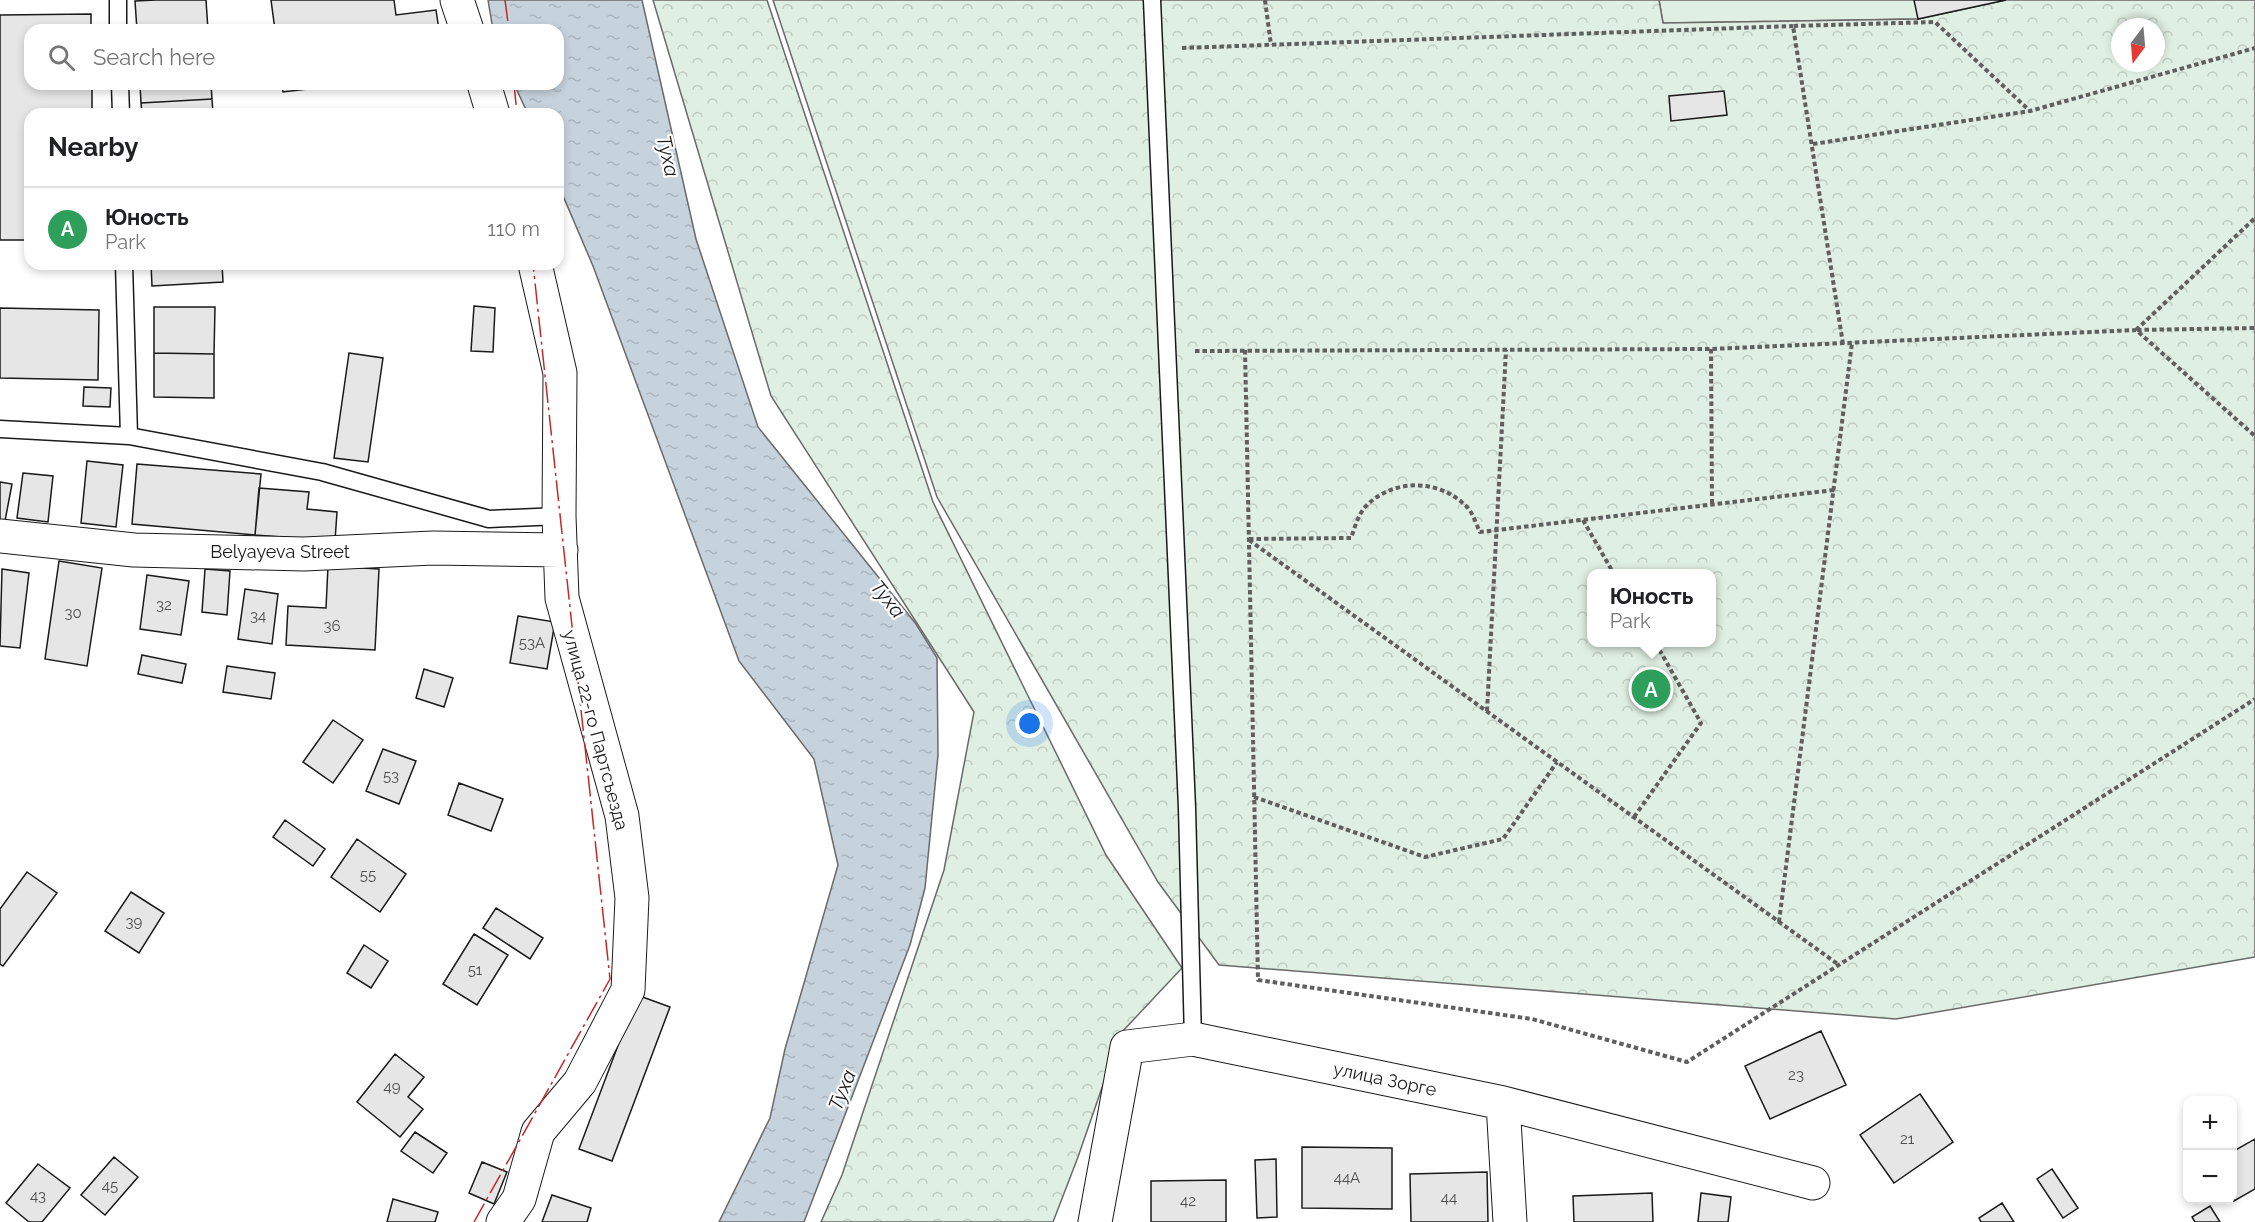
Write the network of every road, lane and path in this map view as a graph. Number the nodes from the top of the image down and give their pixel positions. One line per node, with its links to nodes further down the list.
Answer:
1 (118, 0): 5 (lane)
2 (458, 0): 6 (street)
3 (1152, 0): 10 (lane)
4 (1265, 0): 8 (path)
5 (118, 24)
6 (465, 24)
7 (1792, 26): 8 (path); 15 (path); 23 (path)
8 (1271, 45): 10 (path)
9 (2255, 48): 15 (path)
10 (1154, 49): 27 (lane)
11 (120, 90): 13 (lane)
12 (486, 90): 14 (street)
13 (120, 108)
14 (492, 108)
15 (2030, 111): 16 (path)
16 (1814, 144)
17 (2255, 218): 21 (path)
18 (124, 270): 29 (lane)
19 (536, 270): 33 (street, улица 22-го Партсъезда)
20 (2255, 328): 21 (path)
21 (2136, 330): 22 (path); 30 (path)
22 (1852, 343): 23 (path); 31 (path)
23 (1843, 344): 24 (path)
24 (1711, 349): 26 (path); 32 (path)
25 (1245, 350): 26 (path); 27 (path); 37 (path)
26 (1506, 350): 35 (path)
27 (1167, 351): 48 (lane)
28 (0, 429): 29 (lane)
29 (129, 436): 33 (lane)
30 (2255, 436)
31 (1834, 490): 32 (path); 46 (path)
32 (1712, 504): 34 (path)
33 (559, 516): 38 (street, улица 22-го Партсъезда)
34 (1583, 519): 35 (path); 39 (path)
35 (1497, 529): 37 (path); 42 (path)
36 (0, 536): 38 (street, Belyayeva Street)
37 (1249, 539): 42 (path); 44 (path)
38 (561, 550): 51 (street, улица 22-го Партсъезда)
39 (1612, 569)
40 (1657, 647): 45 (path)
41 (2255, 699): 47 (path)
42 (1487, 711): 43 (path)
43 (1557, 762): 44 (path); 45 (path)
44 (1254, 797): 47 (path)
45 (1634, 817): 46 (path)
46 (1779, 922): 47 (path)
47 (1839, 965)
48 (1193, 1039): 49 (street, улица Зорге); 52 (street, улица Зорге)
49 (1503, 1103): 50 (street, улица Зорге); 53 (street)
50 (1813, 1183)
51 (503, 1222)
52 (1095, 1222)
53 (1510, 1222)

